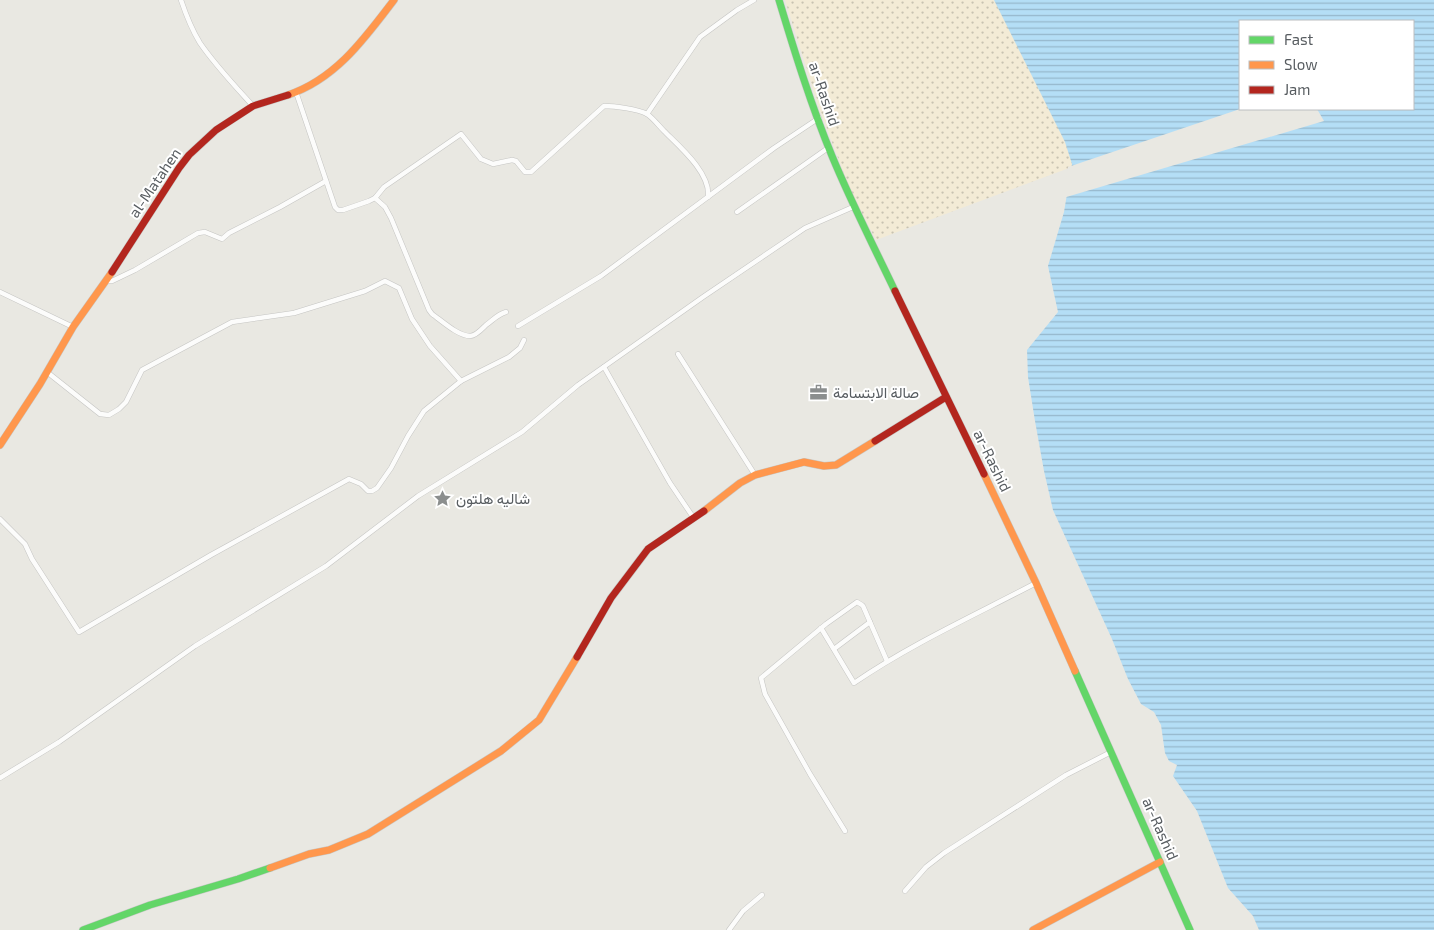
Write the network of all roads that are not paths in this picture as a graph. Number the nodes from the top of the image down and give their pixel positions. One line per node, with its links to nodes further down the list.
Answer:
1 (181, 0): 6 (street)
2 (394, 0): 5 (main road, al-Matahen)
3 (754, 0): 7 (street)
4 (780, 0): 8 (main road, ar-Rashid)
5 (296, 92): 6 (main road, al-Matahen); 10 (street)
6 (253, 106): 15 (main road, al-Matahen)
7 (647, 114): 11 (street); 12 (street)
8 (818, 118): 9 (main road, ar-Rashid); 11 (street)
9 (828, 148): 13 (main road, ar-Rashid); 14 (street)
10 (326, 181): 12 (street); 15 (street)
11 (708, 197): 19 (street)
12 (375, 198): 17 (street)
13 (853, 207): 22 (street); 25 (main road, ar-Rashid)
14 (737, 212)
15 (106, 281): 18 (main road, al-Matahen)
16 (0, 292): 18 (street)
17 (506, 312)
18 (73, 326): 23 (main road, al-Matahen)
19 (518, 326)
20 (524, 340): 24 (street)
21 (678, 354): 27 (street)
22 (604, 367): 28 (street); 36 (street)
23 (47, 372): 24 (street); 26 (main road, al-Matahen)
24 (461, 381): 29 (street)
25 (946, 397): 27 (main road); 30 (main road, ar-Rashid)
26 (0, 445)
27 (756, 475): 28 (main road)
28 (693, 517): 41 (main road)
29 (0, 519)
30 (1036, 583): 34 (street); 35 (main road, ar-Rashid)
31 (870, 622): 32 (street); 33 (street); 34 (street)
32 (821, 628): 33 (street); 37 (street)
33 (834, 649): 34 (street)
34 (887, 661)
35 (1111, 752): 38 (main road, ar-Rashid); 39 (street)
36 (0, 778)
37 (845, 830)
38 (1160, 862): 43 (main road); 44 (main road, ar-Rashid)
39 (905, 891)
40 (762, 895): 42 (street)
41 (83, 930)
42 (729, 930)
43 (1033, 930)
44 (1190, 930)

